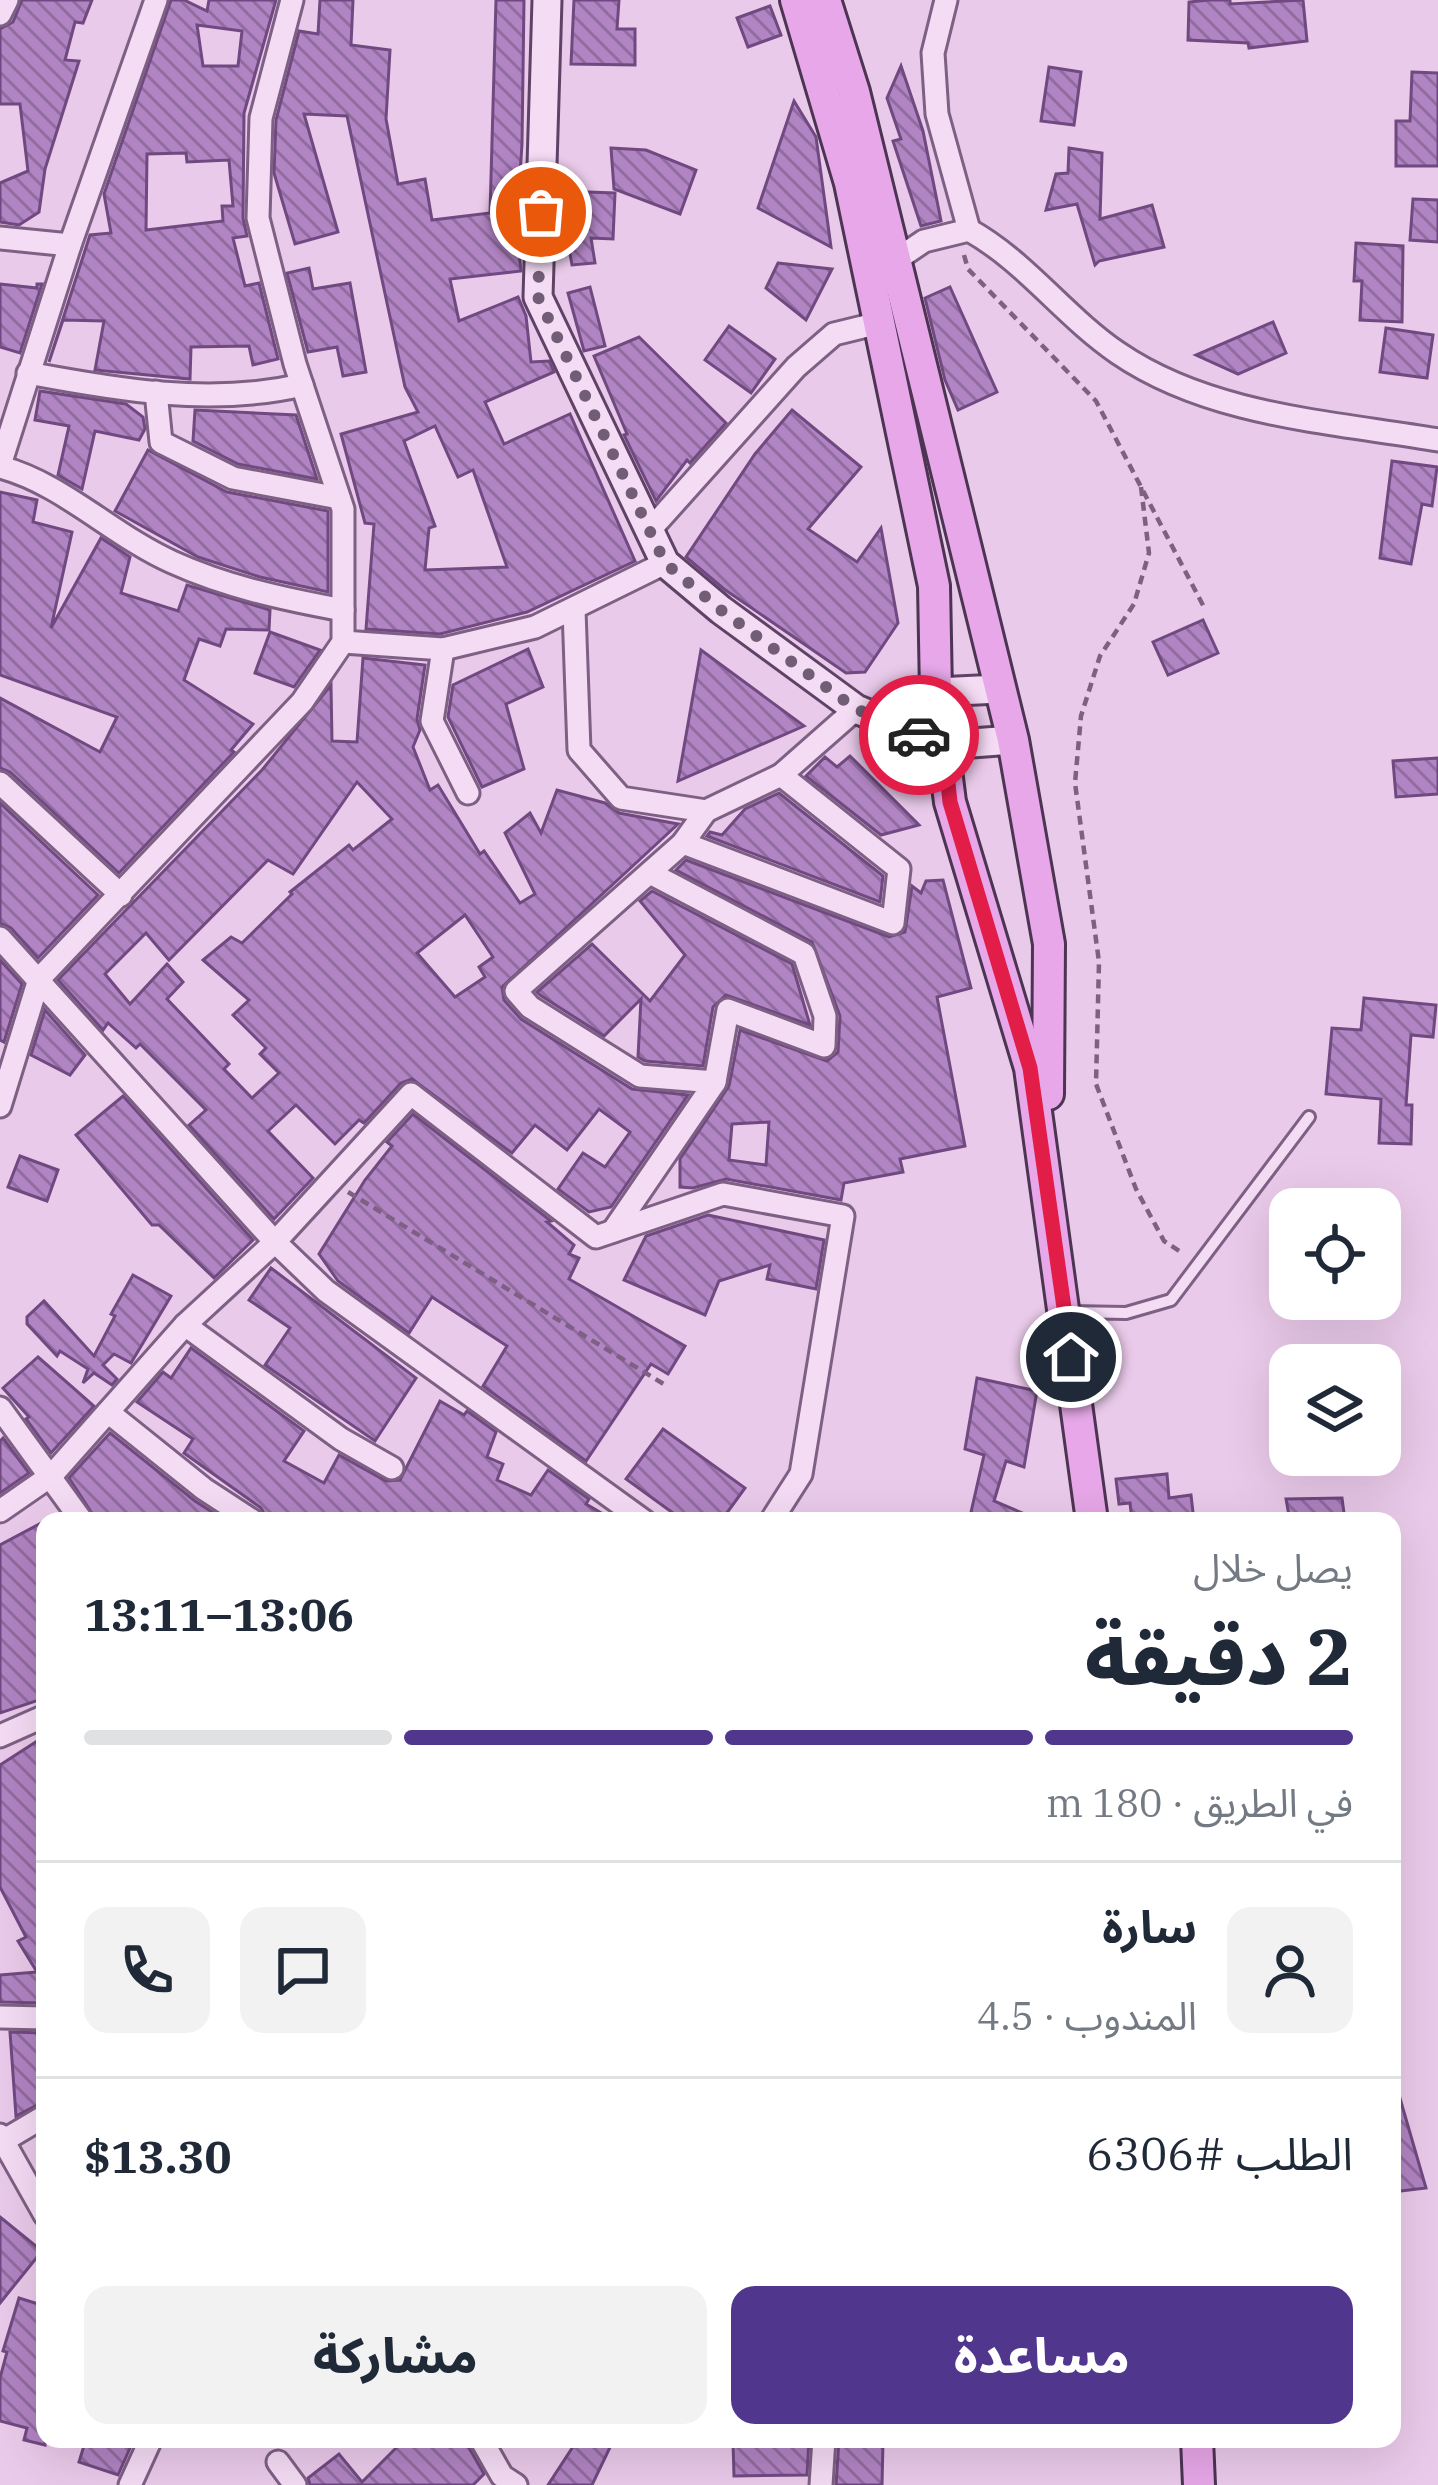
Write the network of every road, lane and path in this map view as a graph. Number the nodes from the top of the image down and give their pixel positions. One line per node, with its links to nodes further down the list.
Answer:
1 (7, 0): 8 (street)
2 (156, 0): 11 (street)
3 (292, 0): 15 (street)
4 (547, 0): 21 (main road)
5 (796, 0): 13 (main road)
6 (825, 0): 12 (main road)
7 (946, 0): 9 (street)
8 (0, 14)
9 (963, 231): 12 (street); 17 (street); 19 (path)
10 (0, 238): 11 (street)
11 (70, 244): 14 (street)
12 (892, 262): 28 (main road)
13 (879, 323): 21 (street); 29 (main road)
14 (28, 374): 16 (street); 18 (street)
15 (302, 385): 16 (street); 20 (street)
16 (156, 392): 20 (street)
17 (1438, 440)
18 (0, 466): 24 (street)
19 (1141, 487): 23 (path); 49 (path)
20 (339, 498): 24 (street)
21 (650, 530): 22 (main road)
22 (665, 563): 25 (street); 30 (main road)
23 (1205, 609)
24 (343, 610): 26 (street)
25 (574, 610): 27 (street); 36 (street)
26 (343, 642): 27 (street); 39 (street)
27 (443, 649): 35 (street)
28 (999, 688): 29 (main road); 31 (main road)
29 (936, 692): 30 (main road); 32 (main road)
30 (864, 712): 32 (main road); 33 (street)
31 (1013, 740): 32 (main road); 46 (main road)
32 (944, 746): 46 (main road)
33 (782, 775): 36 (street); 37 (street)
34 (0, 783): 39 (street)
35 (468, 793)
36 (706, 811): 37 (street)
37 (683, 843): 38 (street)
38 (650, 873): 42 (street); 42 (street)
39 (121, 895): 41 (street)
40 (0, 938): 41 (street)
41 (39, 979): 43 (street); 48 (street)
42 (715, 1082): 47 (street)
43 (0, 1106)
44 (1309, 1118): 49 (lane)
45 (333, 1183): 47 (street); 48 (street); 52 (path)
46 (1048, 1190): 50 (main road)
47 (612, 1232): 61 (street)
48 (275, 1242): 51 (street); 60 (street)
49 (1199, 1264): 50 (lane)
50 (1065, 1312): 62 (main road)
51 (185, 1325): 54 (street); 55 (street)
52 (668, 1386)
53 (0, 1408): 56 (street)
54 (108, 1412): 56 (street); 59 (street)
55 (392, 1468)
56 (52, 1475): 57 (street); 58 (street)
57 (0, 1511)
58 (76, 1512)
59 (239, 1512)
60 (632, 1512)
61 (777, 1512)
62 (1091, 1512)
63 (36, 1720): 64 (street)
64 (0, 1736)
65 (0, 2017): 66 (street)
66 (36, 2018)
67 (36, 2121): 68 (street)
68 (2, 2138): 69 (street)
69 (36, 2200)
70 (147, 2448): 75 (street)
71 (486, 2448): 77 (street)
72 (823, 2448): 78 (street)
73 (1197, 2448): 79 (main road)
74 (278, 2462): 76 (street)
75 (130, 2485)
76 (295, 2485)
77 (517, 2485)
78 (821, 2485)
79 (1199, 2485)

